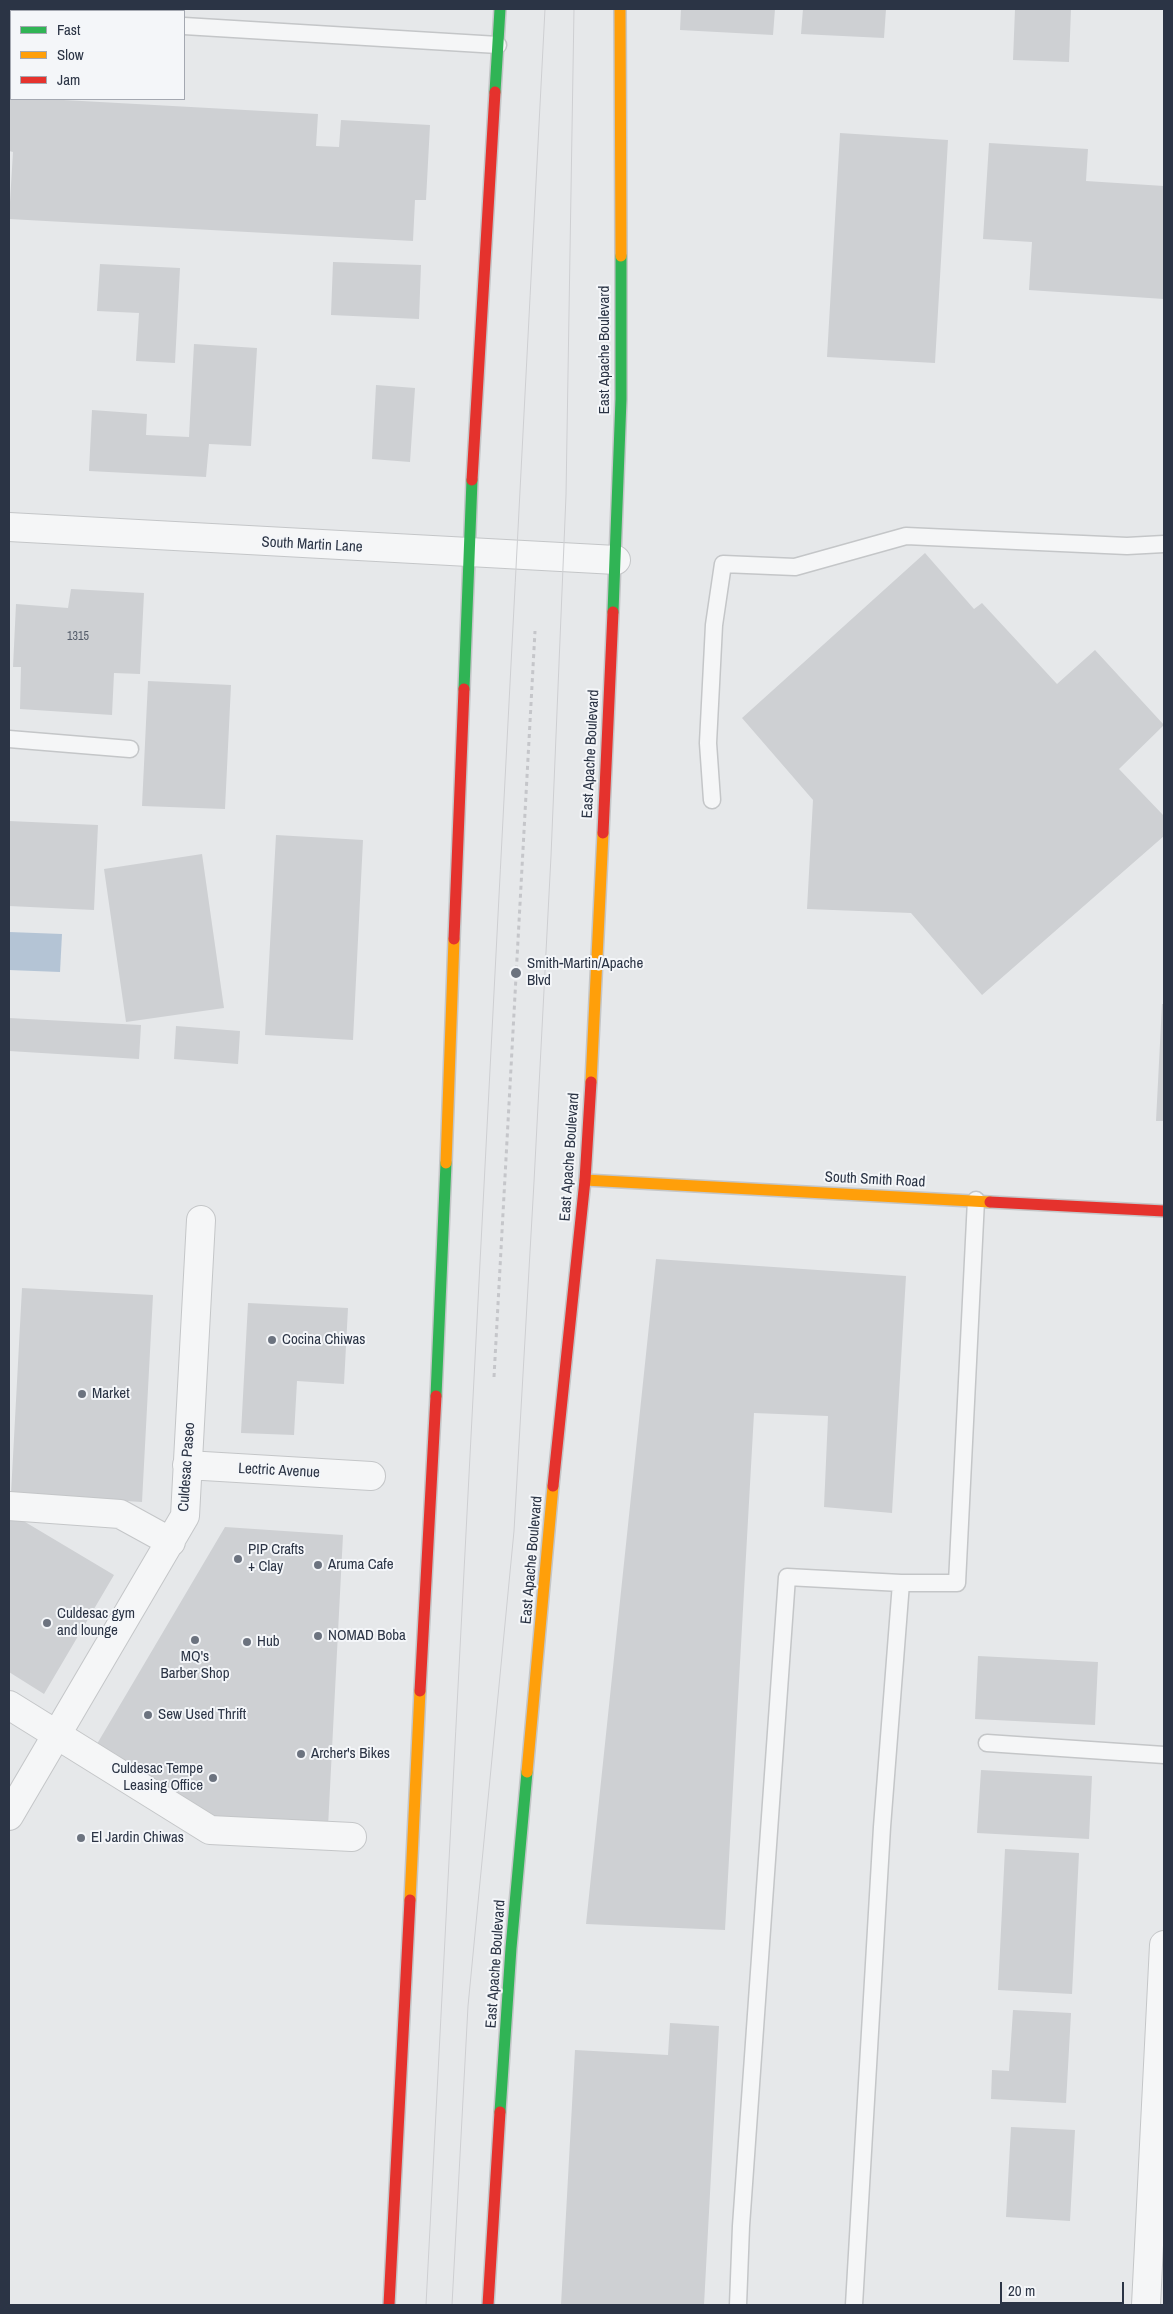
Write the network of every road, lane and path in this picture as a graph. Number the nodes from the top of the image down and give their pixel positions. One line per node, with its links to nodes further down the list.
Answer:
1 (500, 9): 4 (main road)
2 (620, 9): 8 (main road, East Apache Boulevard)
3 (185, 26): 4 (lane)
4 (498, 45): 7 (main road)
5 (9, 527): 7 (street, South Martin Lane)
6 (1164, 544): 12 (lane)
7 (470, 554): 8 (street, South Martin Lane); 30 (main road)
8 (616, 560): 13 (main road, East Apache Boulevard)
9 (535, 631): 17 (path)
10 (9, 739): 11 (lane)
11 (130, 749)
12 (712, 800)
13 (585, 1180): 14 (main road, South Smith Road); 31 (main road, East Apache Boulevard)
14 (976, 1200): 15 (main road, South Smith Road); 22 (lane)
15 (1164, 1210)
16 (201, 1220): 18 (street, Culdesac Paseo)
17 (494, 1377)
18 (187, 1466): 19 (street, Lectric Avenue); 21 (street, Culdesac Paseo)
19 (371, 1476)
20 (9, 1506): 21 (street)
21 (171, 1542): 24 (street, Culdesac Paseo)
22 (900, 1583): 32 (lane); 33 (lane)
23 (9, 1706): 24 (street)
24 (56, 1735): 27 (street, Culdesac Paseo); 28 (street)
25 (987, 1743): 26 (lane)
26 (1164, 1755)
27 (9, 1816)
28 (352, 1838)
29 (1164, 1944): 34 (street)
30 (389, 2305)
31 (488, 2305)
32 (738, 2305)
33 (854, 2305)
34 (1146, 2305)

